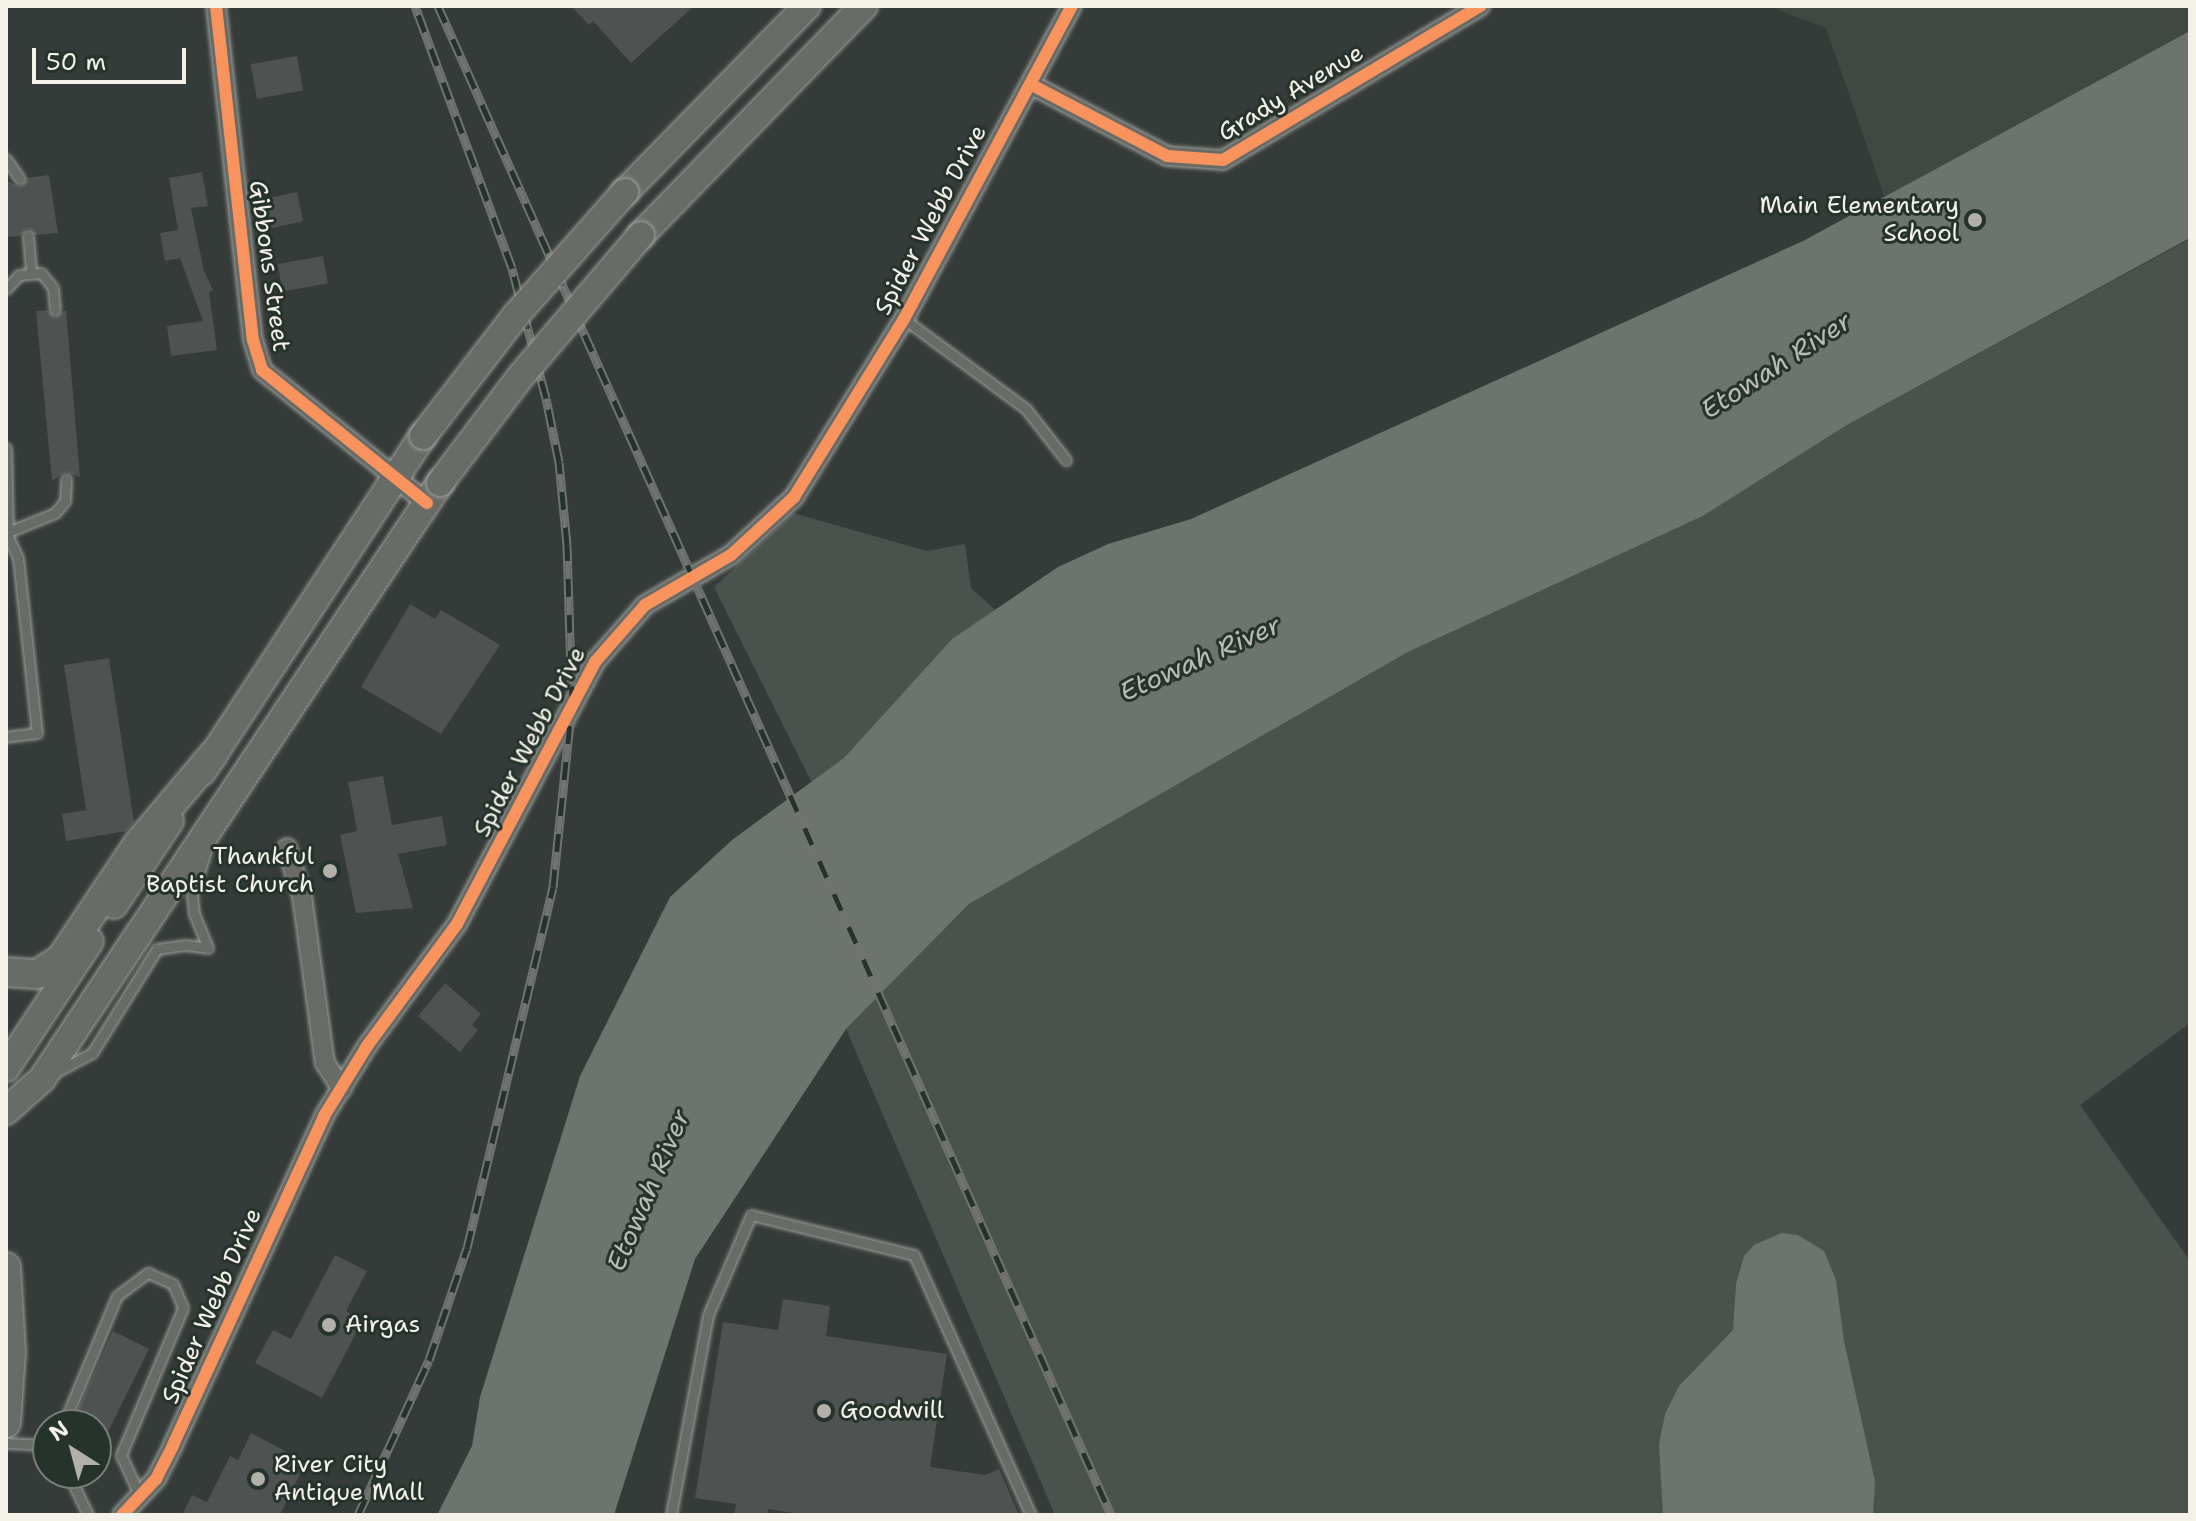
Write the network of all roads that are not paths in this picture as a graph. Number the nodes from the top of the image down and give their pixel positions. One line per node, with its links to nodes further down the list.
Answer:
1 (216, 6): 16 (street, Gibbons Street)
2 (807, 6): 16 (main road, bridge)
3 (864, 6): 18 (main road, bridge)
4 (1072, 6): 6 (street, Spider Webb Drive)
5 (1480, 6): 6 (street, Grady Avenue)
6 (1030, 84): 13 (street, Spider Webb Drive)
7 (6, 159): 8 (lane)
8 (20, 179)
9 (28, 236): 10 (lane)
10 (31, 271): 11 (lane); 12 (lane)
11 (6, 289)
12 (55, 310)
13 (904, 319): 15 (lane); 27 (street, Spider Webb Drive)
14 (6, 448): 19 (lane)
15 (1066, 460)
16 (395, 478): 18 (street, Gibbons Street); 21 (main road)
17 (66, 479): 19 (lane)
18 (433, 493): 22 (main road)
19 (7, 532): 20 (lane)
20 (6, 737)
21 (213, 755): 24 (main road); 25 (main road)
22 (216, 825): 26 (main road); 26 (lane)
23 (287, 848): 27 (street)
24 (6, 972)
25 (6, 1068)
26 (42, 1079): 28 (main road)
27 (342, 1089): 35 (street, Spider Webb Drive)
28 (6, 1111)
29 (6, 1267): 31 (main road)
30 (70, 1409): 35 (lane)
31 (6, 1423)
32 (6, 1443): 33 (lane)
33 (32, 1445)
34 (76, 1489): 36 (lane)
35 (141, 1499): 37 (street, Spider Webb Drive)
36 (88, 1515)
37 (122, 1515)
38 (671, 1515): 39 (lane)
39 (1031, 1515)

